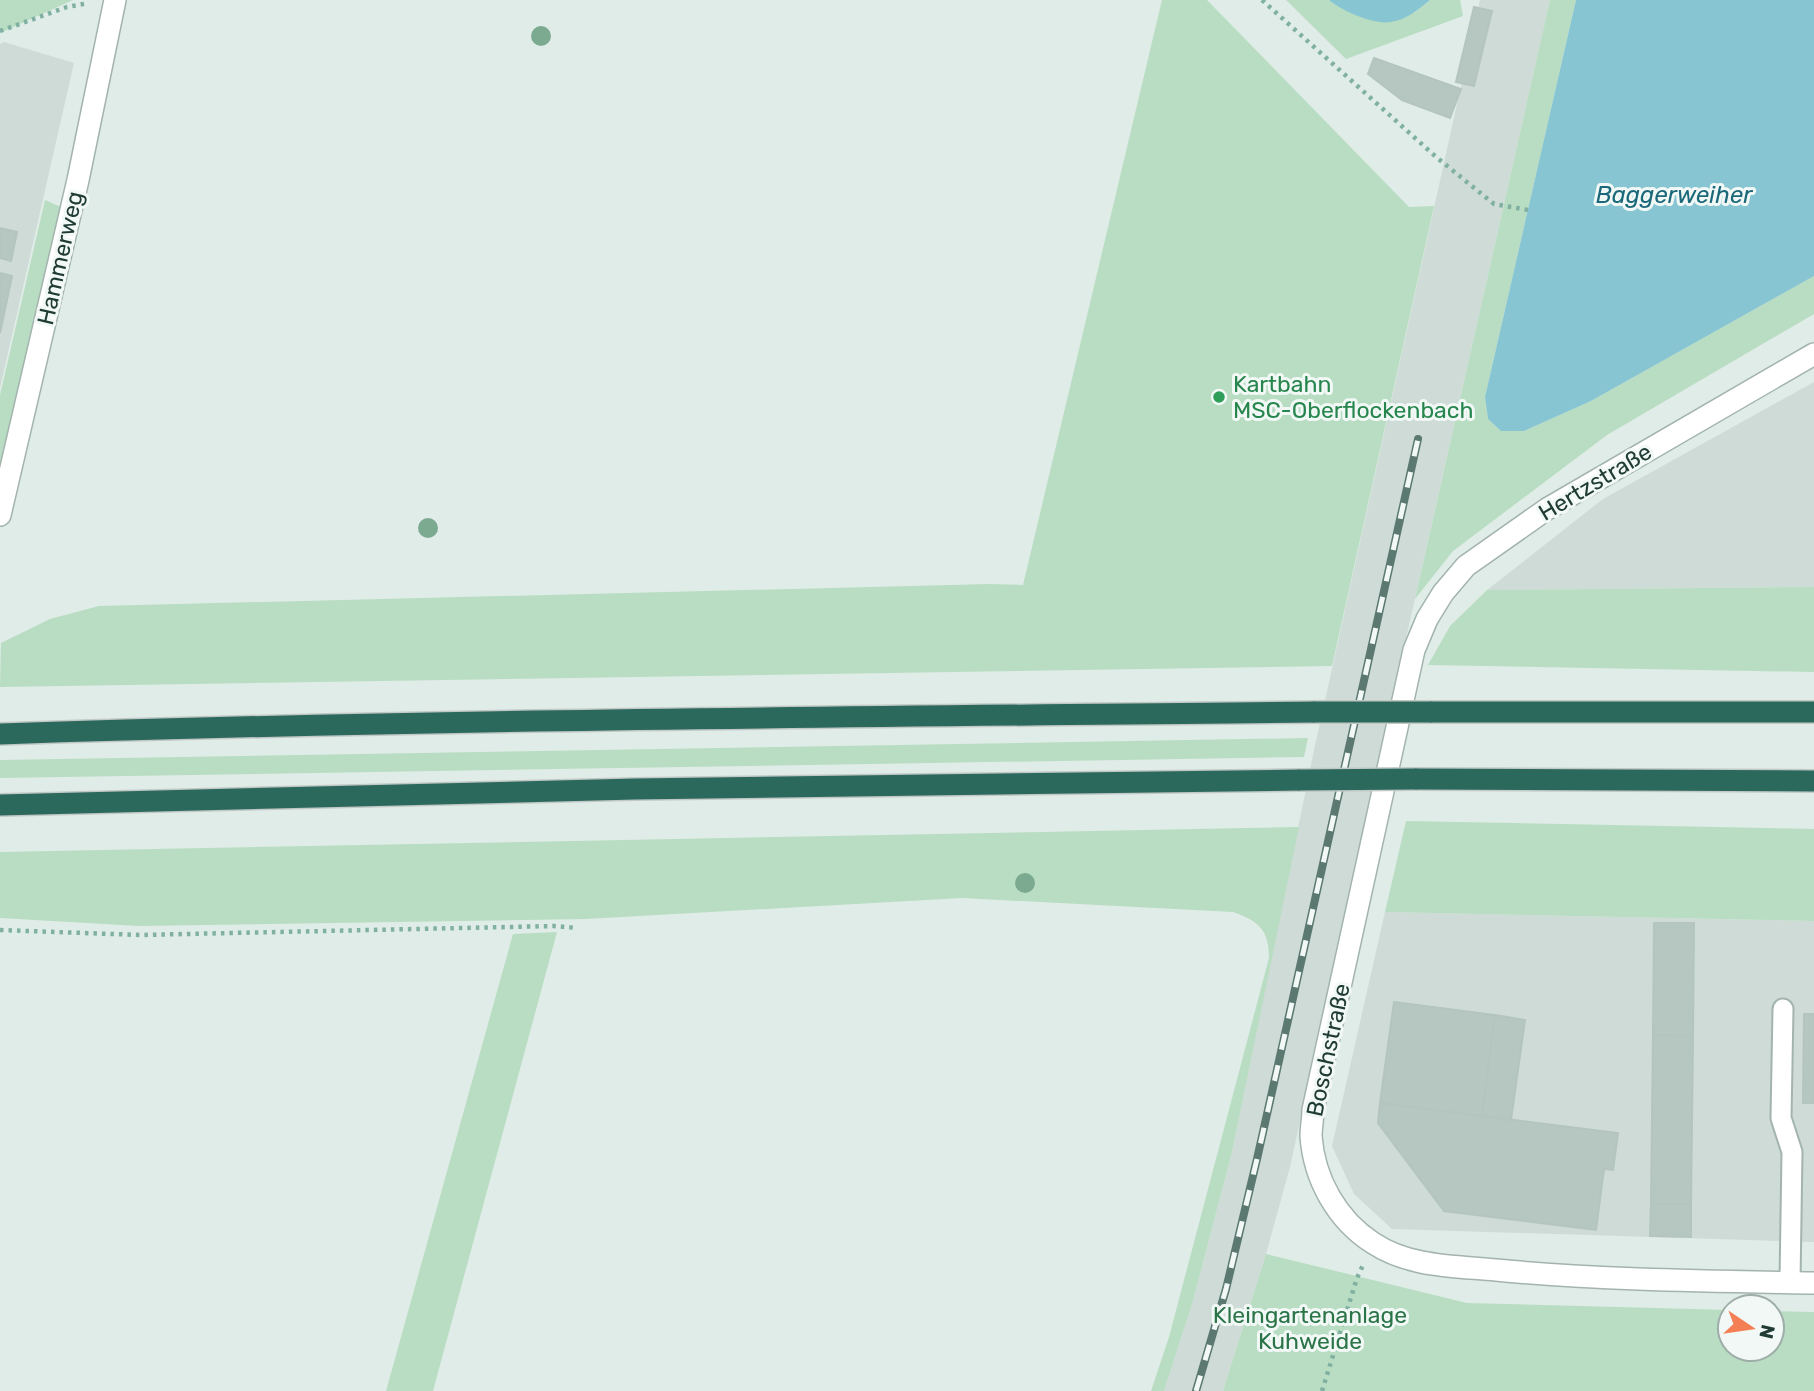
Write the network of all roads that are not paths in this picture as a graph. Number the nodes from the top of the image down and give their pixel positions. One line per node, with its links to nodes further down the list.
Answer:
1 (116, 0): 3 (street, Hammerweg)
2 (1814, 354): 4 (street, Hertzstraße)
3 (0, 515)
4 (1415, 650): 10 (street, Boschstraße)
5 (1814, 712): 6 (highway, bridge)
6 (0, 734)
7 (1814, 781): 8 (highway, bridge)
8 (0, 805)
9 (1783, 1009): 10 (lane)
10 (1790, 1282): 11 (street, Boschstraße)
11 (1814, 1283)

